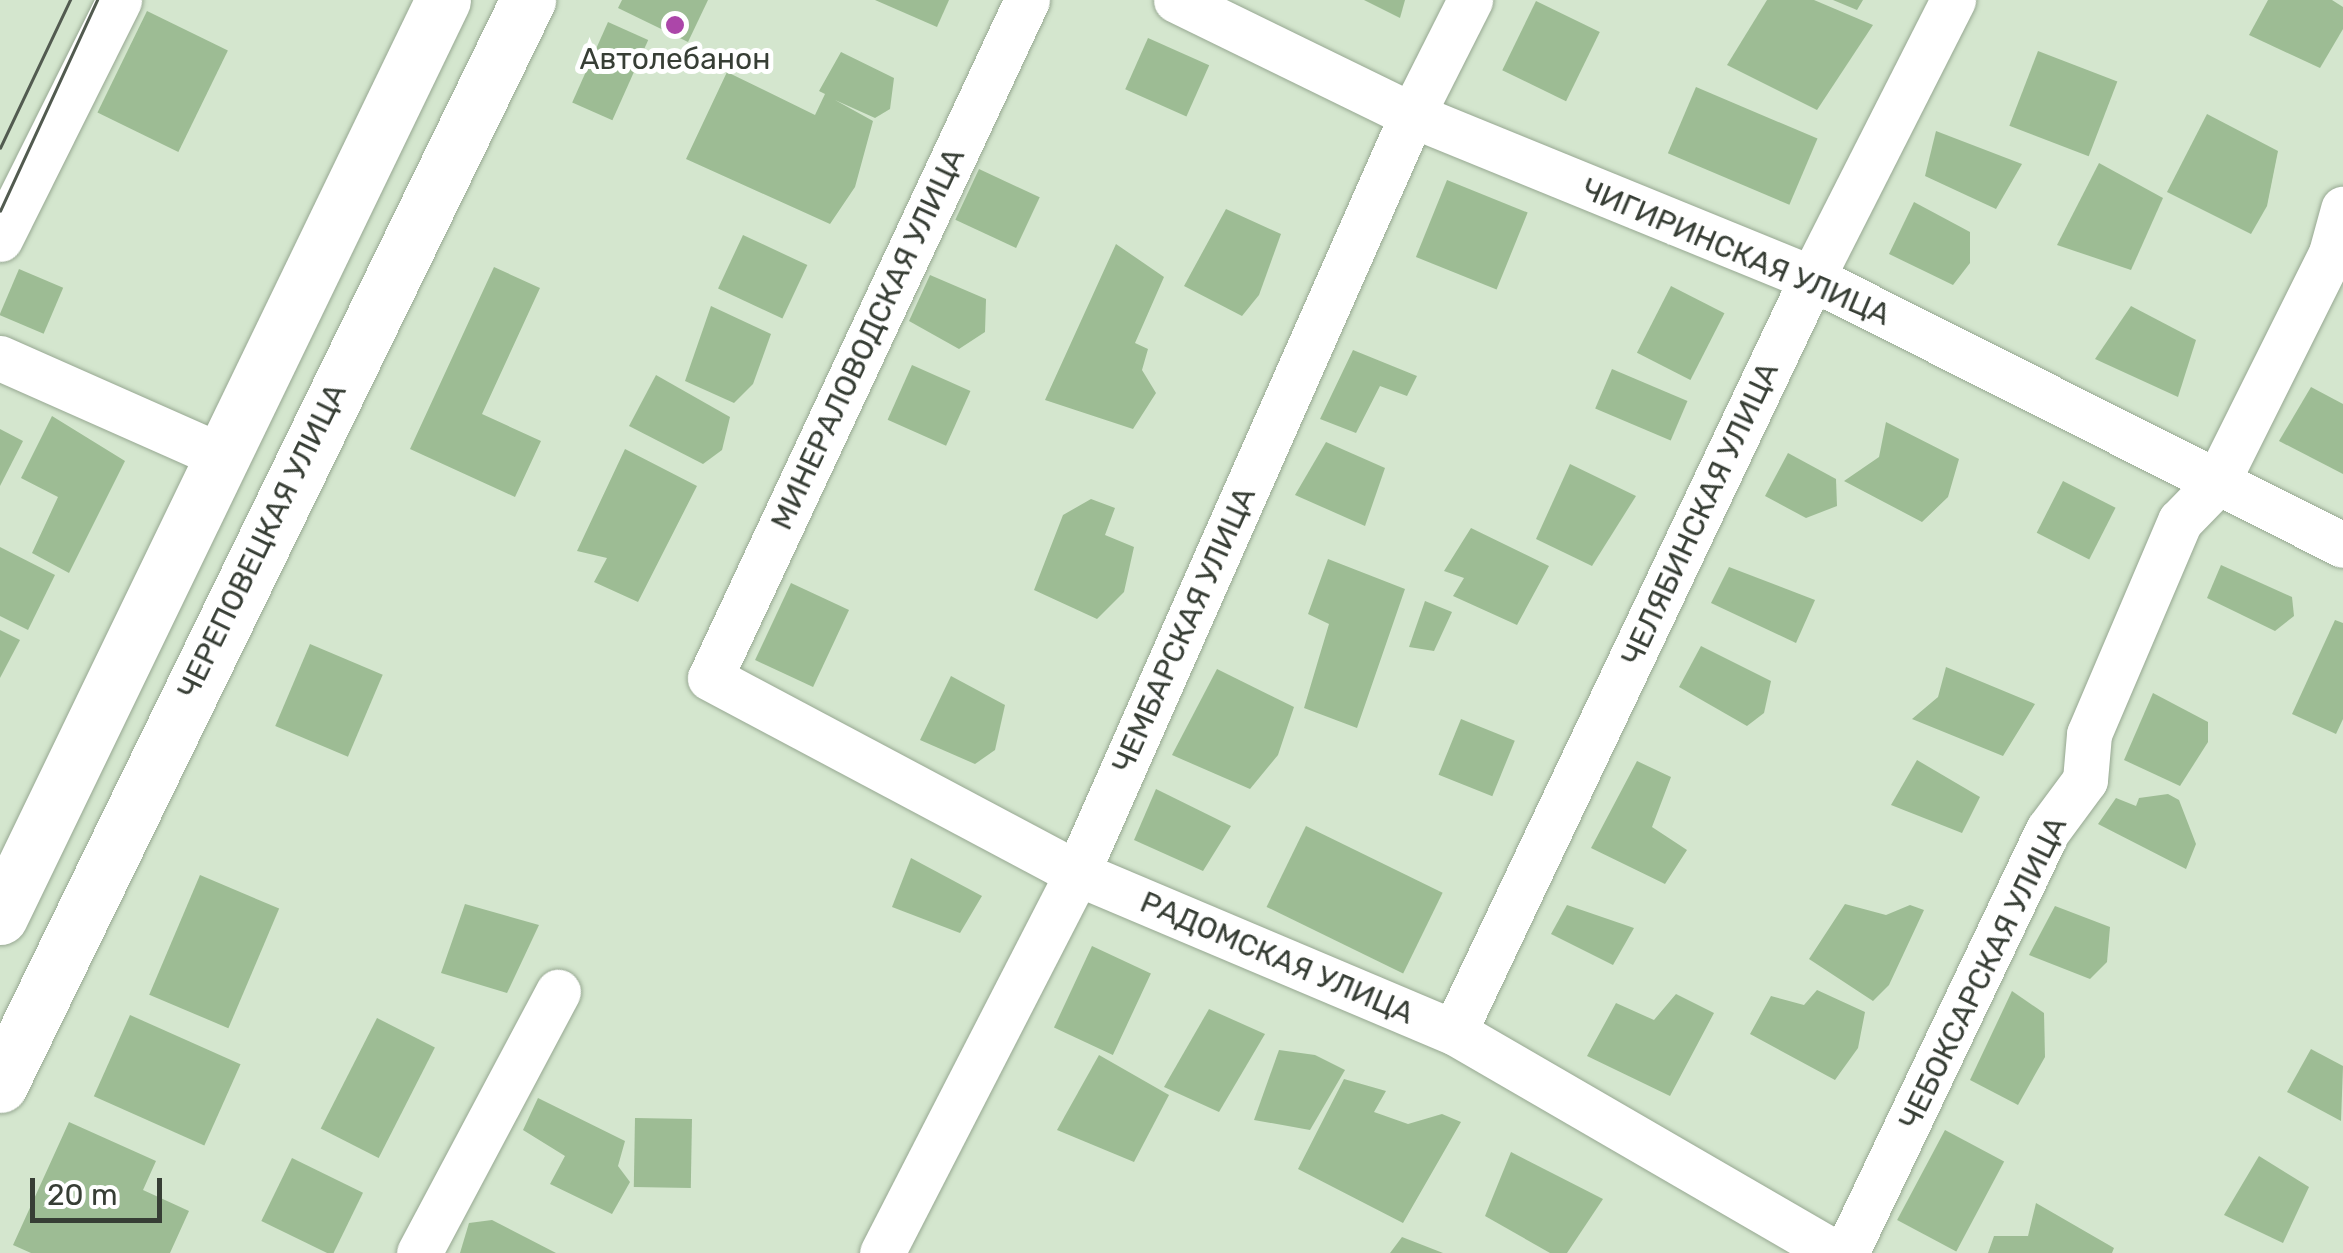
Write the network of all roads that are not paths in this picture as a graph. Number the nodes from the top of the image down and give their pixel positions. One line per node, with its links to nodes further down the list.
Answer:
1 (119, 0): 10 (street)
2 (443, 0): 13 (highway)
3 (528, 0): 21 (highway, ЧЕРЕПОВЕЦКАЯ УЛИЦА)
4 (1027, 0): 16 (street, МИНЕРАЛОВОДСКАЯ УЛИЦА)
5 (1176, 0): 8 (street, ЧИГИРИНСКАЯ УЛИЦА)
6 (1470, 0): 8 (street, ЧЕМБАРСКАЯ УЛИЦА)
7 (1953, 0): 11 (street, ЧЕЛЯБИНСКАЯ УЛИЦА)
8 (1412, 116): 11 (street, ЧИГИРИНСКАЯ УЛИЦА); 17 (street, ЧЕМБАРСКАЯ УЛИЦА)
9 (2343, 208): 14 (street, ЧЕБОКСАРСКАЯ УЛИЦА)
10 (0, 239)
11 (1812, 278): 14 (street, ЧИГИРИНСКАЯ УЛИЦА); 20 (street, ЧЕЛЯБИНСКАЯ УЛИЦА)
12 (0, 358): 13 (street)
13 (223, 457): 18 (highway)
14 (2216, 484): 15 (street, ЧИГИРИНСКАЯ УЛИЦА); 25 (street, ЧЕБОКСАРСКАЯ УЛИЦА)
15 (2343, 545)
16 (710, 678): 17 (street, РАДОМСКАЯ УЛИЦА)
17 (1077, 873): 20 (street, РАДОМСКАЯ УЛИЦА); 23 (street, ЧЕМБАРСКАЯ УЛИЦА)
18 (0, 917)
19 (558, 992): 22 (street)
20 (1454, 1032): 24 (street, РАДОМСКАЯ УЛИЦА)
21 (0, 1085)
22 (419, 1253)
23 (882, 1253)
24 (1836, 1253)
25 (1846, 1253)

